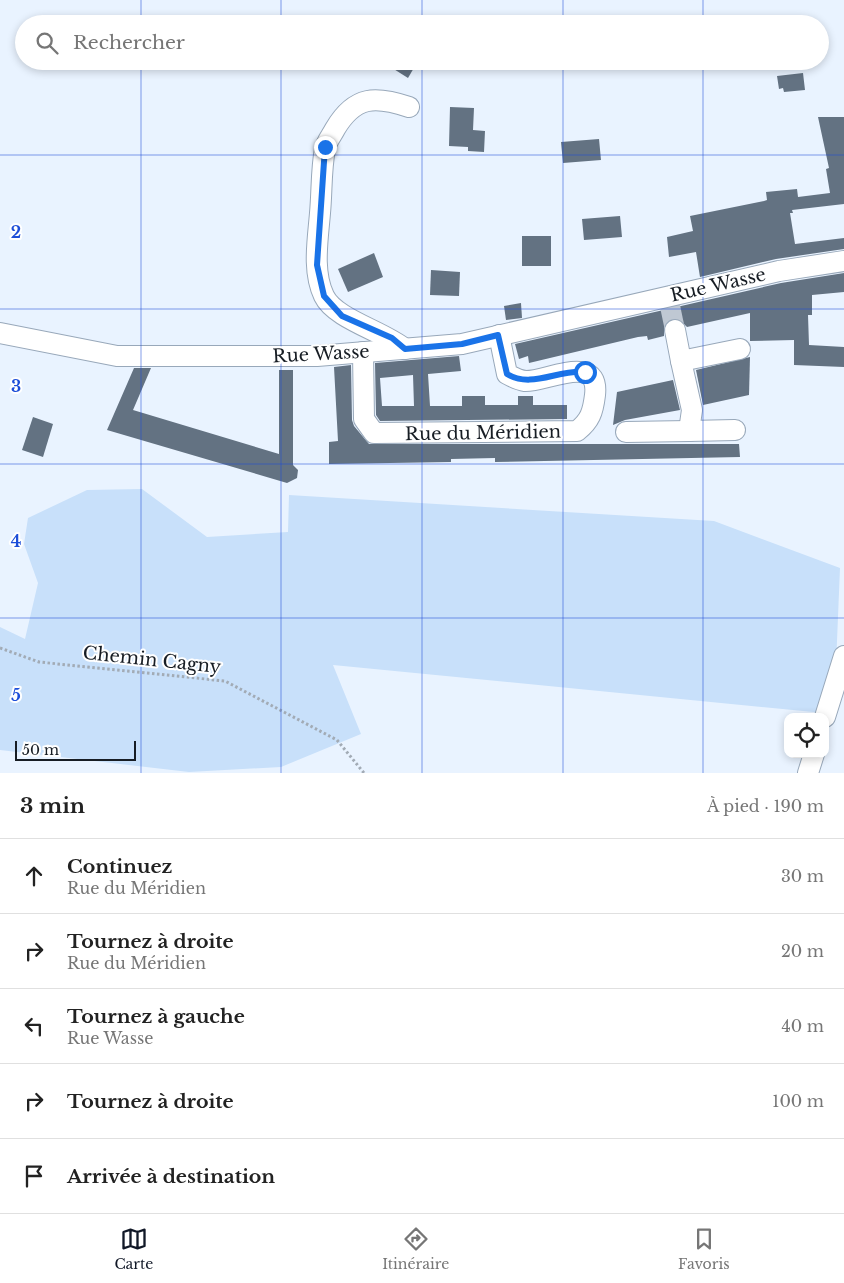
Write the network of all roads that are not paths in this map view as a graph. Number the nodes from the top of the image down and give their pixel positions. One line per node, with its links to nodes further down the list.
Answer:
1 (409, 107): 6 (street)
2 (844, 261): 5 (street, Rue Wasse)
3 (675, 330): 9 (street)
4 (0, 333): 8 (street, Rue Wasse)
5 (498, 335): 6 (street, Rue Wasse); 8 (street, Rue du Méridien)
6 (405, 349): 8 (street, Rue Wasse)
7 (740, 349): 9 (street)
8 (363, 352)
9 (681, 361): 11 (street)
10 (735, 430): 11 (street)
11 (689, 431): 12 (street)
12 (626, 432)
13 (844, 656): 14 (street)
14 (826, 713)
15 (813, 758): 16 (street)
16 (808, 773)

